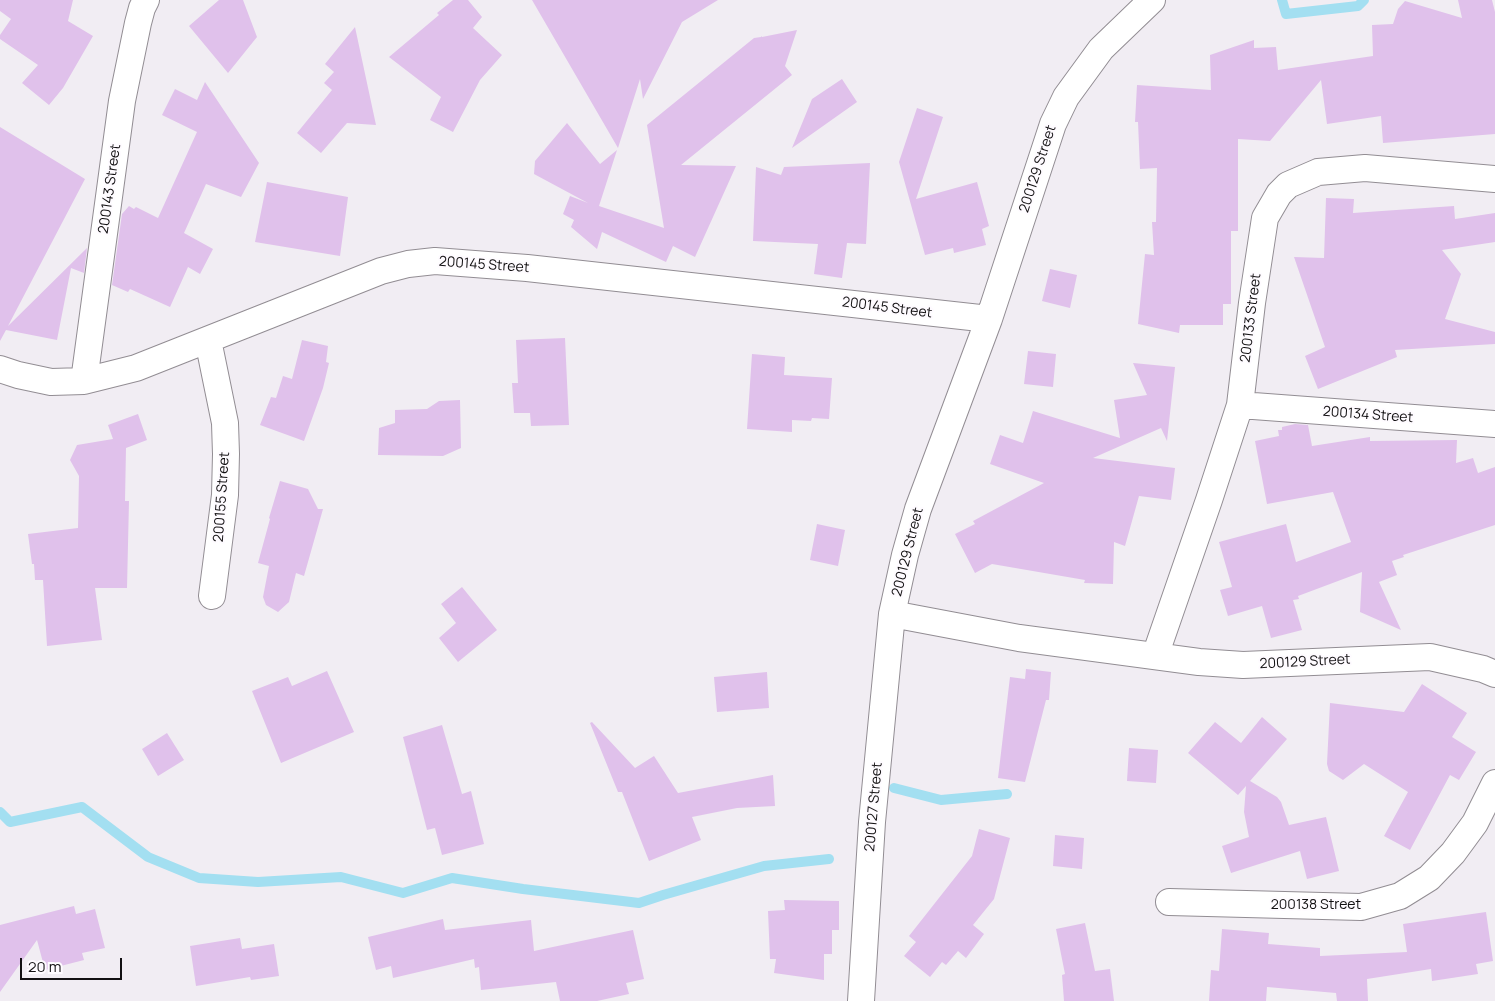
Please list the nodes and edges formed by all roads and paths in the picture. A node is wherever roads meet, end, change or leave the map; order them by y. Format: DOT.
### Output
graph roads {
  1 [pos="146,0"];
  2 [pos="1152,0"];
  3 [pos="1495,179"];
  4 [pos="989,319"];
  5 [pos="208,340"];
  6 [pos="0,369"];
  7 [pos="84,381"];
  8 [pos="1240,405"];
  9 [pos="1495,424"];
  10 [pos="212,596"];
  11 [pos="892,614"];
  12 [pos="1155,656"];
  13 [pos="1495,674"];
  14 [pos="1495,783"];
  15 [pos="1169,902"];
  16 [pos="861,1001"];
  1 -- 7 [label="street, 200143 Street"];
  2 -- 4 [label="street, 200129 Street"];
  3 -- 8 [label="street, 200133 Street"];
  4 -- 5 [label="street, 200145 Street"];
  4 -- 11 [label="street, 200129 Street"];
  5 -- 7 [label="street, 200145 Street"];
  5 -- 10 [label="street, 200155 Street"];
  6 -- 7 [label="street, 200145 Street"];
  8 -- 9 [label="street, 200134 Street"];
  8 -- 12 [label="street, 200133 Street"];
  11 -- 12 [label="street, 200129 Street"];
  11 -- 16 [label="street, 200127 Street"];
  12 -- 13 [label="street, 200129 Street"];
  14 -- 15 [label="street, 200138 Street"];
}
